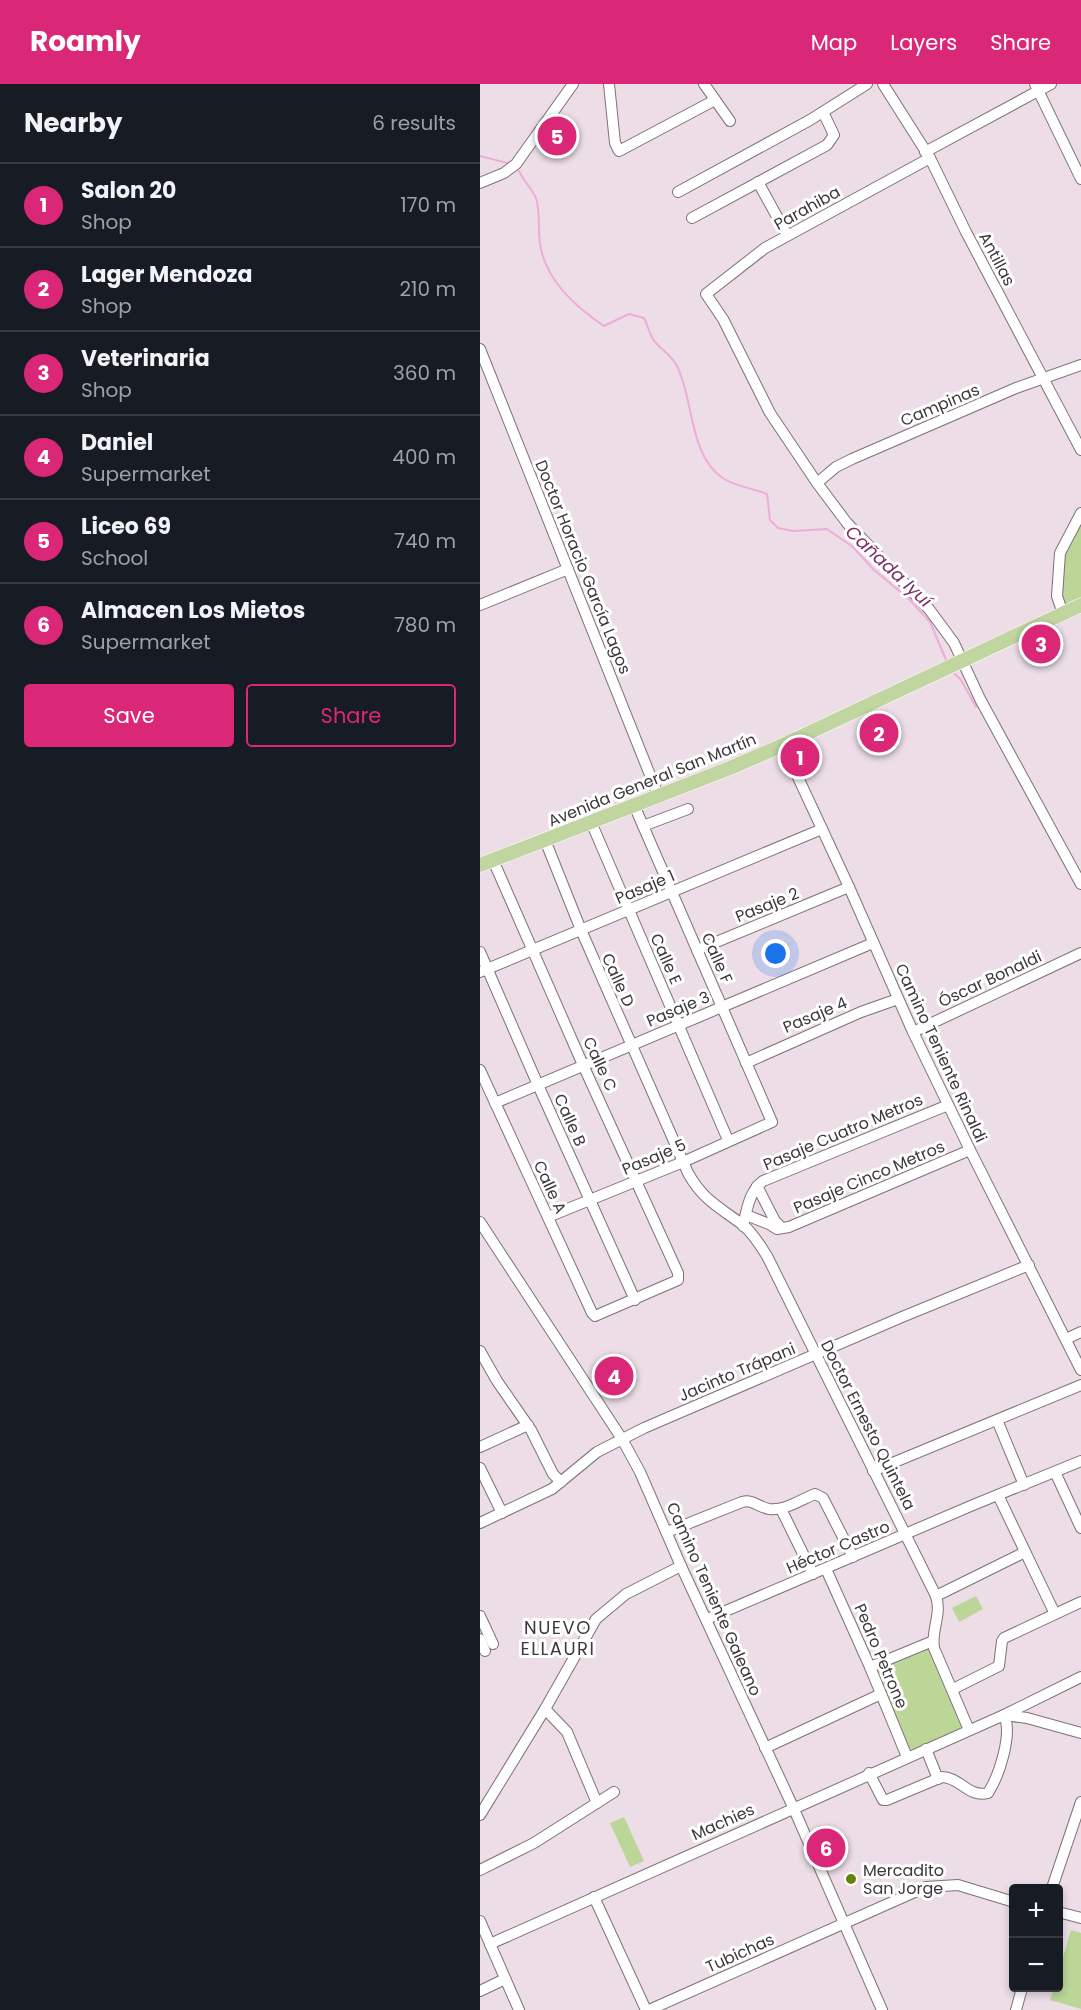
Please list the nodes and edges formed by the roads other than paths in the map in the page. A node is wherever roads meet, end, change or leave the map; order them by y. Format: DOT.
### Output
graph roads {
  1 [pos="573,84"];
  2 [pos="609,84"];
  3 [pos="704,84"];
  4 [pos="867,84"];
  5 [pos="883,84"];
  6 [pos="1051,84"];
  7 [pos="1037,87"];
  8 [pos="715,100"];
  9 [pos="823,112"];
  10 [pos="730,121"];
  11 [pos="928,155"];
  12 [pos="1081,179"];
  13 [pos="758,182"];
  14 [pos="480,183"];
  15 [pos="678,192"];
  16 [pos="693,218"];
  17 [pos="787,235"];
  18 [pos="480,350"];
  19 [pos="1081,365"];
  20 [pos="1043,378"];
  21 [pos="1081,450"];
  22 [pos="817,483"];
  23 [pos="1081,513"];
  24 [pos="568,569"];
  25 [pos="480,605"];
  26 [pos="1081,605"];
  27 [pos="1062,614"];
  28 [pos="964,661"];
  29 [pos="783,745"];
  30 [pos="658,795"];
  31 [pos="634,805"];
  32 [pos="688,809"];
  33 [pos="591,822"];
  34 [pos="643,826"];
  35 [pos="822,829"];
  36 [pos="545,840"];
  37 [pos="487,863"];
  38 [pos="1081,884"];
  39 [pos="849,887"];
  40 [pos="672,892"];
  41 [pos="628,911"];
  42 [pos="581,930"];
  43 [pos="873,943"];
  44 [pos="532,950"];
  45 [pos="697,950"];
  46 [pos="480,952"];
  47 [pos="1081,953"];
  48 [pos="484,970"];
  49 [pos="898,999"];
  50 [pos="722,1007"];
  51 [pos="679,1025"];
  52 [pos="913,1032"];
  53 [pos="631,1045"];
  54 [pos="746,1063"];
  55 [pos="583,1065"];
  56 [pos="480,1070"];
  57 [pos="537,1085"];
  58 [pos="495,1103"];
  59 [pos="948,1105"];
  60 [pos="772,1122"];
  61 [pos="728,1140"];
  62 [pos="970,1150"];
  63 [pos="682,1162"];
  64 [pos="637,1180"];
  65 [pos="757,1186"];
  66 [pos="590,1200"];
  67 [pos="548,1217"];
  68 [pos="745,1220"];
  69 [pos="480,1222"];
  70 [pos="782,1228"];
  71 [pos="1029,1265"];
  72 [pos="635,1300"];
  73 [pos="1081,1332"];
  74 [pos="1066,1339"];
  75 [pos="480,1351"];
  76 [pos="815,1354"];
  77 [pos="1081,1370"];
  78 [pos="1081,1385"];
  79 [pos="996,1420"];
  80 [pos="528,1425"];
  81 [pos="622,1439"];
  82 [pos="480,1447"];
  83 [pos="1081,1461"];
  84 [pos="480,1468"];
  85 [pos="873,1471"];
  86 [pos="1055,1472"];
  87 [pos="561,1482"];
  88 [pos="1024,1485"];
  89 [pos="998,1495"];
  90 [pos="781,1509"];
  91 [pos="502,1513"];
  92 [pos="480,1523"];
  93 [pos="1081,1528"];
  94 [pos="668,1532"];
  95 [pos="906,1535"];
  96 [pos="1026,1552"];
  97 [pos="853,1557"];
  98 [pos="681,1566"];
  99 [pos="826,1569"];
  100 [pos="813,1574"];
  101 [pos="936,1596"];
  102 [pos="1081,1602"];
  103 [pos="1055,1614"];
  104 [pos="707,1619"];
  105 [pos="481,1621"];
  106 [pos="480,1639"];
  107 [pos="933,1641"];
  108 [pos="870,1667"];
  109 [pos="1081,1677"];
  110 [pos="953,1689"];
  111 [pos="881,1694"];
  112 [pos="545,1709"];
  113 [pos="1004,1715"];
  114 [pos="969,1730"];
  115 [pos="1081,1734"];
  116 [pos="765,1748"];
  117 [pos="926,1749"];
  118 [pos="907,1757"];
  119 [pos="870,1773"];
  120 [pos="938,1779"];
  121 [pos="614,1792"];
  122 [pos="1081,1802"];
  123 [pos="597,1803"];
  124 [pos="793,1807"];
  125 [pos="480,1815"];
  126 [pos="480,1870"];
  127 [pos="1053,1884"];
  128 [pos="594,1897"];
  129 [pos="1009,1900"];
  130 [pos="1063,1913"];
  131 [pos="1081,1918"];
  132 [pos="480,1921"];
  133 [pos="844,1923"];
  134 [pos="490,1944"];
  135 [pos="506,1979"];
  136 [pos="480,1991"];
  137 [pos="1021,1992"];
  138 [pos="519,2010"];
  139 [pos="647,2010"];
  140 [pos="882,2010"];
  141 [pos="1016,2010"];
  1 -- 14 [label="street"];
  2 -- 8 [label="street"];
  3 -- 8 [label="street"];
  4 -- 9 [label="street"];
  5 -- 11 [label="street, Antillas"];
  6 -- 7 [label="street, Parahiba"];
  7 -- 11 [label="street, Parahiba"];
  7 -- 12 [label="street"];
  8 -- 10 [label="street"];
  9 -- 13 [label="street"];
  9 -- 15 [label="street"];
  11 -- 17 [label="street, Parahiba"];
  11 -- 20 [label="street, Antillas"];
  13 -- 16 [label="street"];
  13 -- 17 [label="street"];
  17 -- 22 [label="street, Parahiba"];
  18 -- 24 [label="street, Doctor Horacio García Lagos"];
  19 -- 20 [label="street, Campinas"];
  20 -- 21 [label="street, Antillas"];
  20 -- 22 [label="street, Campinas"];
  22 -- 28 [label="street"];
  23 -- 27 [label="street"];
  24 -- 25 [label="street"];
  24 -- 30 [label="street, Doctor Horacio García Lagos"];
  26 -- 27 [label="main road, Avenida General San Martín"];
  27 -- 28 [label="main road, Avenida General San Martín"];
  28 -- 29 [label="main road, Avenida General San Martín"];
  28 -- 38 [label="street"];
  29 -- 30 [label="main road, Avenida General San Martín"];
  29 -- 35 [label="street, Camino Teniente Rinaldi"];
  30 -- 31 [label="main road, Avenida General San Martín"];
  31 -- 33 [label="main road, Avenida General San Martín"];
  31 -- 34 [label="street, Calle F"];
  32 -- 34 [label="street"];
  33 -- 36 [label="main road, Avenida General San Martín"];
  33 -- 41 [label="street, Calle E"];
  34 -- 40 [label="street, Calle F"];
  35 -- 39 [label="street, Camino Teniente Rinaldi"];
  35 -- 40 [label="street, Pasaje 1"];
  36 -- 37 [label="main road, Avenida General San Martín"];
  36 -- 42 [label="street, Calle D"];
  37 -- 44 [label="street, Calle C"];
  39 -- 43 [label="street, Camino Teniente Rinaldi"];
  39 -- 45 [label="street, Pasaje 2"];
  40 -- 41 [label="street, Pasaje 1"];
  40 -- 45 [label="street, Calle F"];
  41 -- 42 [label="street, Pasaje 1"];
  41 -- 51 [label="street, Calle E"];
  42 -- 44 [label="street, Pasaje 1"];
  42 -- 53 [label="street, Calle D"];
  43 -- 49 [label="street, Camino Teniente Rinaldi"];
  43 -- 50 [label="street, Pasaje 3"];
  44 -- 48 [label="street, Pasaje 1"];
  44 -- 55 [label="street, Calle C"];
  45 -- 50 [label="street, Calle F"];
  46 -- 48 [label="street, Calle B"];
  47 -- 52 [label="street, Óscar Bonaldi"];
  48 -- 57 [label="street, Calle B"];
  49 -- 52 [label="street, Camino Teniente Rinaldi"];
  49 -- 54 [label="street, Pasaje 4"];
  50 -- 51 [label="street, Pasaje 3"];
  50 -- 54 [label="street, Calle F"];
  51 -- 53 [label="street, Pasaje 3"];
  51 -- 61 [label="street, Calle E"];
  52 -- 59 [label="street, Camino Teniente Rinaldi"];
  53 -- 55 [label="street, Pasaje 3"];
  53 -- 63 [label="street, Calle D"];
  54 -- 60 [label="street, Calle F"];
  55 -- 57 [label="street, Pasaje 3"];
  55 -- 64 [label="street, Calle C"];
  56 -- 58 [label="street, Calle A"];
  57 -- 58 [label="street, Pasaje 3"];
  57 -- 66 [label="street, Calle B"];
  58 -- 67 [label="street, Calle A"];
  59 -- 62 [label="street, Camino Teniente Rinaldi"];
  59 -- 65 [label="street, Pasaje Cuatro Metros"];
  60 -- 61 [label="street, Pasaje 5"];
  61 -- 63 [label="street, Pasaje 5"];
  62 -- 70 [label="street, Pasaje Cinco Metros"];
  62 -- 71 [label="street, Camino Teniente Rinaldi"];
  63 -- 64 [label="street, Pasaje 5"];
  63 -- 68 [label="street, Doctor Ernesto Quintela"];
  64 -- 66 [label="street, Pasaje 5"];
  64 -- 72 [label="street, Calle C"];
  65 -- 68 [label="street, Pasaje Cuatro Metros"];
  65 -- 70 [label="street"];
  66 -- 67 [label="street, Pasaje 5"];
  66 -- 72 [label="street, Calle B"];
  67 -- 72 [label="street, Calle A"];
  68 -- 70 [label="street, Pasaje Cinco Metros"];
  68 -- 76 [label="street, Doctor Ernesto Quintela"];
  69 -- 81 [label="street, Camino Teniente Galeano"];
  71 -- 74 [label="street, Camino Teniente Rinaldi"];
  71 -- 76 [label="street, Jacinto Trápani"];
  73 -- 74 [label="street"];
  74 -- 77 [label="street, Camino Teniente Rinaldi"];
  75 -- 80 [label="street"];
  76 -- 81 [label="street, Jacinto Trápani"];
  76 -- 85 [label="street, Doctor Ernesto Quintela"];
  78 -- 79 [label="street"];
  79 -- 85 [label="street"];
  79 -- 88 [label="street"];
  80 -- 82 [label="street"];
  80 -- 87 [label="street"];
  81 -- 87 [label="street, Jacinto Trápani"];
  81 -- 94 [label="street, Camino Teniente Galeano"];
  83 -- 86 [label="street, Héctor Castro"];
  84 -- 91 [label="street"];
  85 -- 95 [label="street, Doctor Ernesto Quintela"];
  86 -- 88 [label="street, Héctor Castro"];
  86 -- 93 [label="street"];
  87 -- 91 [label="street, Jacinto Trápani"];
  88 -- 89 [label="street, Héctor Castro"];
  89 -- 95 [label="street, Héctor Castro"];
  89 -- 96 [label="street"];
  90 -- 94 [label="street"];
  90 -- 97 [label="street"];
  90 -- 100 [label="street"];
  91 -- 92 [label="street, Jacinto Trápani"];
  94 -- 98 [label="street, Camino Teniente Galeano"];
  95 -- 97 [label="street, Héctor Castro"];
  95 -- 101 [label="street, Doctor Ernesto Quintela"];
  96 -- 101 [label="street"];
  96 -- 103 [label="street"];
  97 -- 99 [label="street, Héctor Castro"];
  98 -- 104 [label="street, Camino Teniente Galeano"];
  98 -- 112 [label="street"];
  99 -- 100 [label="street, Héctor Castro"];
  99 -- 108 [label="street, Pedro Petrone"];
  100 -- 104 [label="street, Héctor Castro"];
  101 -- 107 [label="street, Doctor Ernesto Quintela"];
  102 -- 103 [label="street"];
  103 -- 110 [label="street"];
  104 -- 116 [label="street, Camino Teniente Galeano"];
  105 -- 106 [label="street"];
  107 -- 108 [label="street"];
  107 -- 110 [label="street"];
  108 -- 111 [label="street, Pedro Petrone"];
  109 -- 113 [label="street, Machies"];
  110 -- 114 [label="street"];
  111 -- 116 [label="street"];
  111 -- 118 [label="street, Pedro Petrone"];
  112 -- 123 [label="street"];
  112 -- 125 [label="street"];
  113 -- 114 [label="street, Machies"];
  113 -- 115 [label="street"];
  113 -- 120 [label="street"];
  114 -- 117 [label="street, Machies"];
  116 -- 124 [label="street, Camino Teniente Galeano"];
  117 -- 118 [label="street, Machies"];
  117 -- 120 [label="street"];
  118 -- 119 [label="street, Machies"];
  119 -- 120 [label="street"];
  119 -- 124 [label="street, Machies"];
  121 -- 123 [label="street"];
  122 -- 127 [label="street"];
  123 -- 126 [label="street"];
  124 -- 128 [label="street, Machies"];
  124 -- 133 [label="street, Camino Teniente Galeano"];
  128 -- 134 [label="street, Machies"];
  128 -- 139 [label="street"];
  129 -- 133 [label="street, Tubichas"];
  130 -- 131 [label="street"];
  132 -- 134 [label="street"];
  133 -- 139 [label="street, Tubichas"];
  133 -- 140 [label="street, Camino Teniente Galeano"];
  134 -- 135 [label="street"];
  135 -- 136 [label="street"];
  135 -- 138 [label="street"];
  137 -- 141 [label="street"];
}
